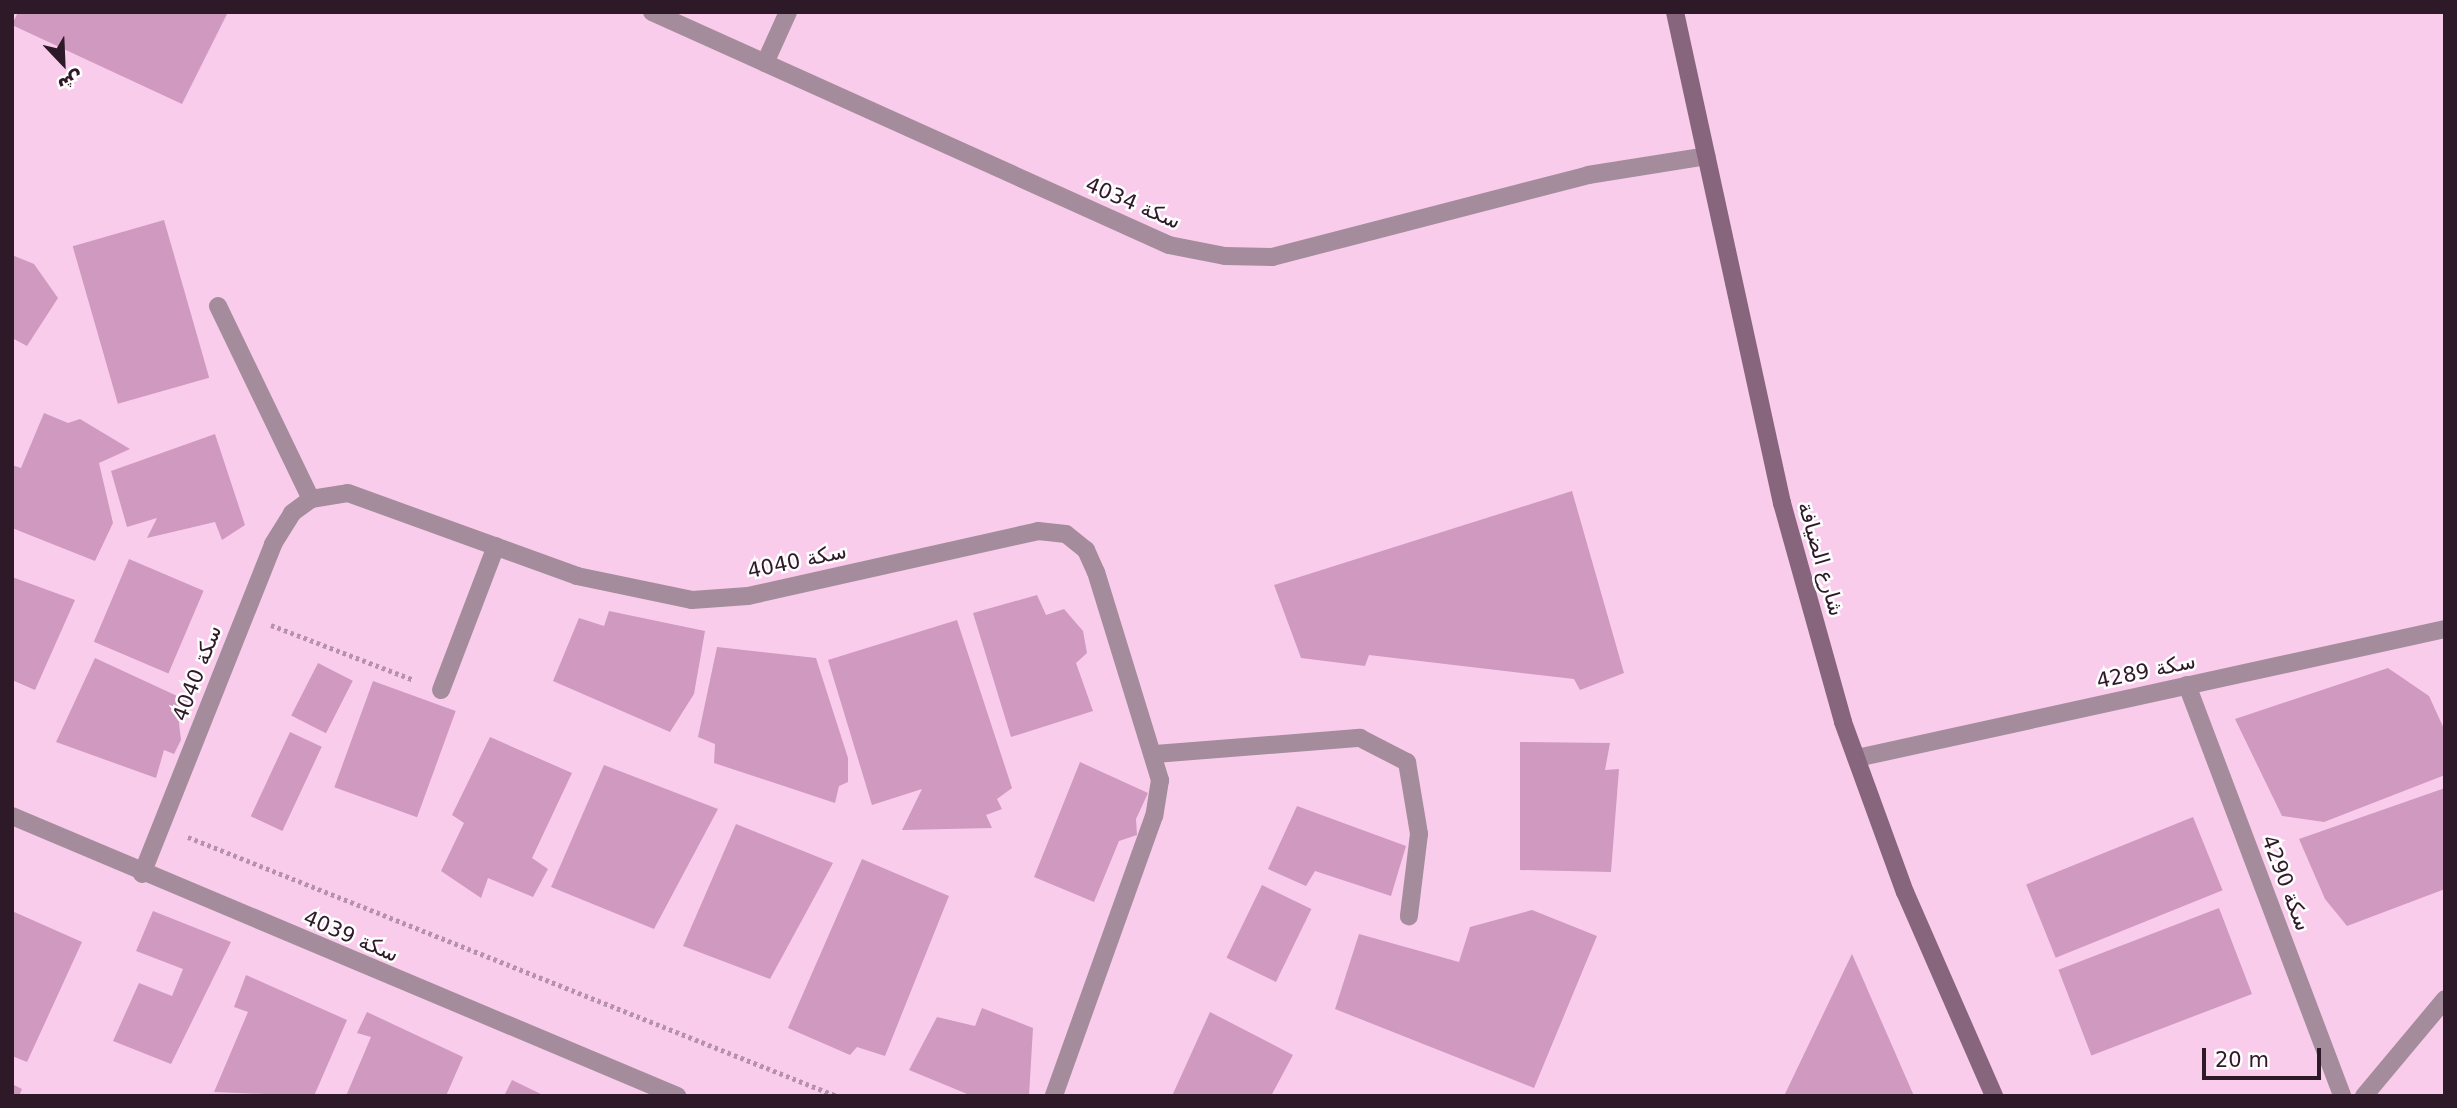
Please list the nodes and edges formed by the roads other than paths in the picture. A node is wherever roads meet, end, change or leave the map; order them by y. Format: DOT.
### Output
graph roads {
  1 [pos="652,12"];
  2 [pos="788,12"];
  3 [pos="1675,12"];
  4 [pos="765,62"];
  5 [pos="1706,156"];
  6 [pos="218,306"];
  7 [pos="311,499"];
  8 [pos="496,545"];
  9 [pos="2445,629"];
  10 [pos="2187,685"];
  11 [pos="441,690"];
  12 [pos="1155,754"];
  13 [pos="1857,758"];
  14 [pos="12,816"];
  15 [pos="142,874"];
  16 [pos="1409,916"];
  17 [pos="2445,999"];
  18 [pos="674,1095"];
  19 [pos="1054,1096"];
  20 [pos="1994,1096"];
  21 [pos="2342,1096"];
  22 [pos="2364,1096"];
  1 -- 4 [label="street, سكة 4034"];
  2 -- 4 [label="street"];
  3 -- 5 [label="street, شارع الضيافة"];
  4 -- 5 [label="street, سكة 4034"];
  5 -- 13 [label="street, شارع الضيافة"];
  6 -- 7 [label="street"];
  7 -- 8 [label="street, سكة 4040"];
  7 -- 15 [label="street, سكة 4040"];
  8 -- 11 [label="street"];
  8 -- 12 [label="street, سكة 4040"];
  9 -- 10 [label="street, سكة 4289"];
  10 -- 13 [label="street, سكة 4289"];
  10 -- 21 [label="street, سكة 4290"];
  12 -- 16 [label="street"];
  12 -- 19 [label="street, سكة 4040"];
  13 -- 20 [label="street, شارع الضيافة"];
  14 -- 15 [label="street, سكة 4039"];
  15 -- 18 [label="street, سكة 4039"];
  17 -- 22 [label="street"];
}
